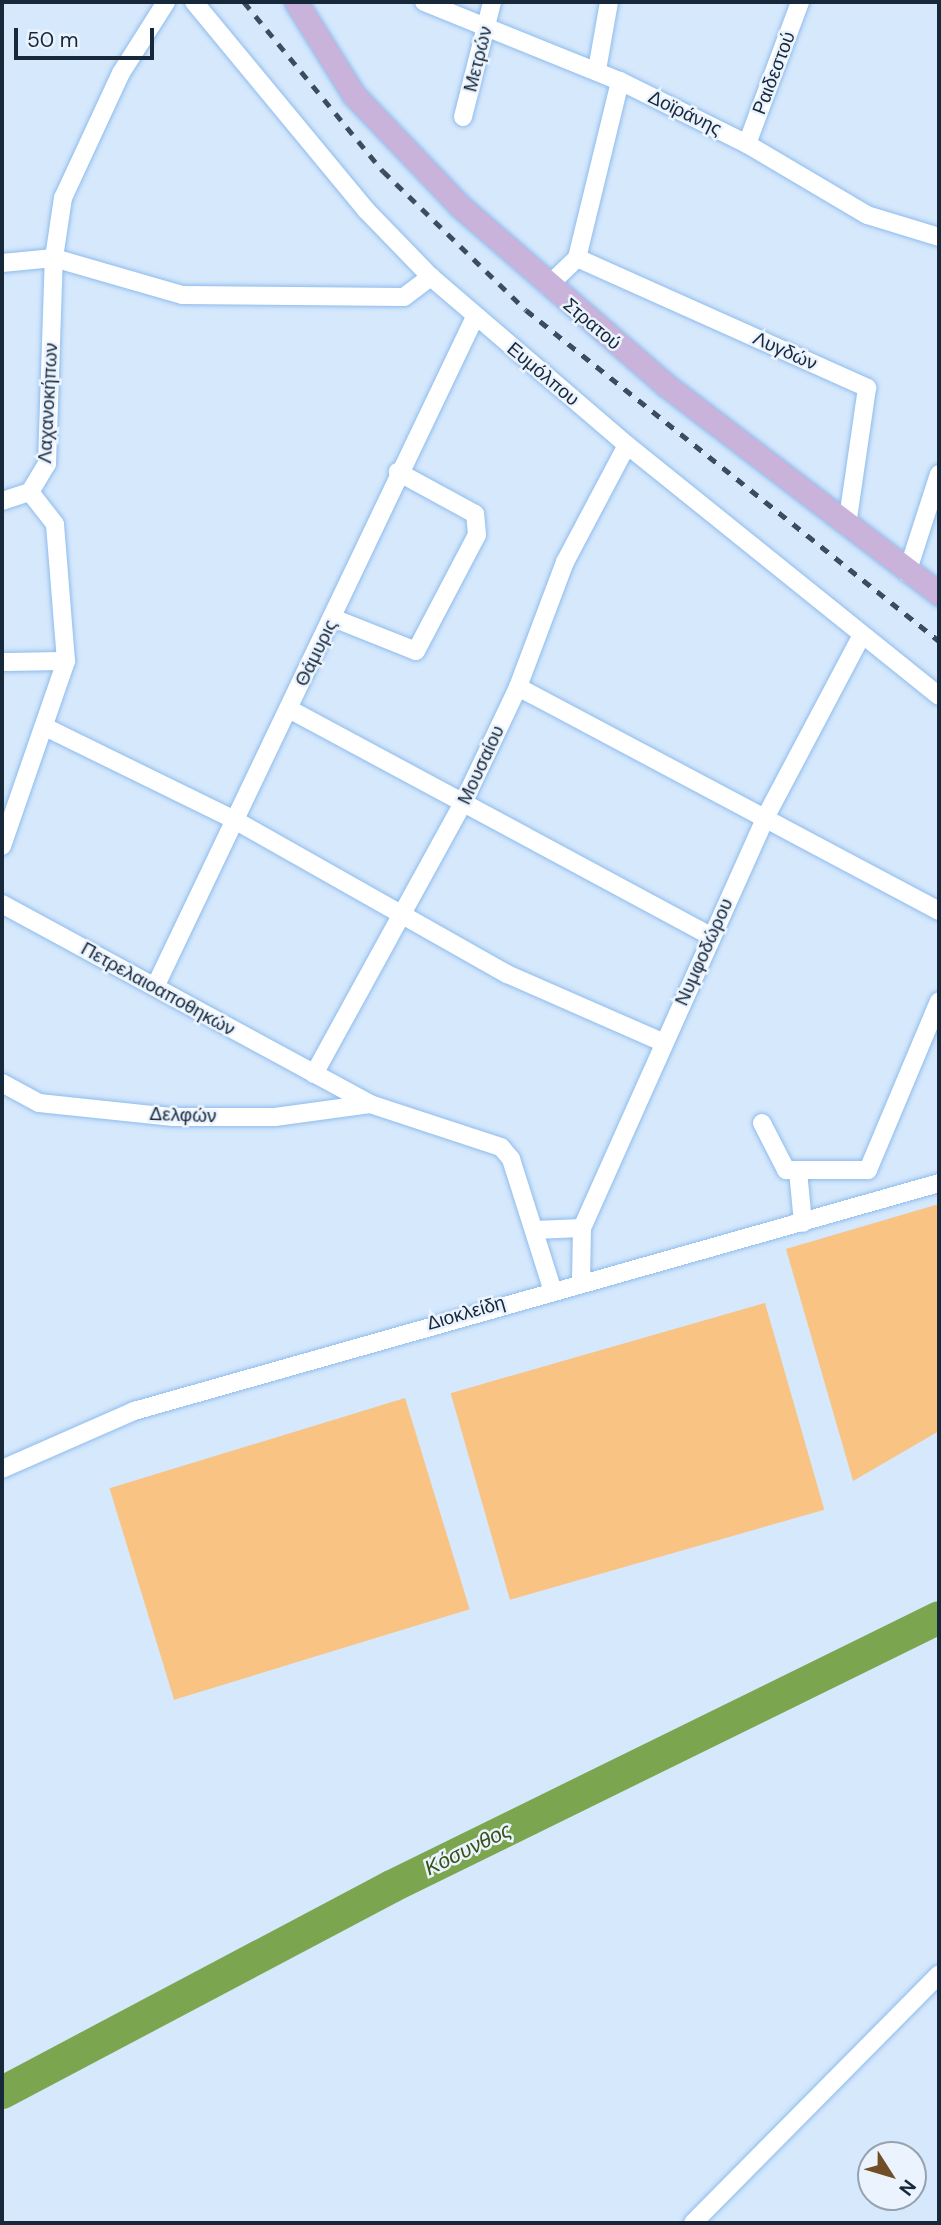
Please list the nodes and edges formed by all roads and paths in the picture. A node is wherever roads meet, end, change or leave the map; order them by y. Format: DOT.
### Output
graph roads {
  1 [pos="166,2"];
  2 [pos="194,2"];
  3 [pos="296,2"];
  4 [pos="424,2"];
  5 [pos="492,2"];
  6 [pos="609,2"];
  7 [pos="800,2"];
  8 [pos="487,23"];
  9 [pos="597,70"];
  10 [pos="620,81"];
  11 [pos="463,117"];
  12 [pos="747,144"];
  13 [pos="939,237"];
  14 [pos="54,258"];
  15 [pos="577,258"];
  16 [pos="2,263"];
  17 [pos="431,276"];
  18 [pos="548,286"];
  19 [pos="475,317"];
  20 [pos="627,445"];
  21 [pos="398,472"];
  22 [pos="939,474"];
  23 [pos="30,492"];
  24 [pos="2,501"];
  25 [pos="847,525"];
  26 [pos="906,573"];
  27 [pos="939,594"];
  28 [pos="333,618"];
  29 [pos="862,635"];
  30 [pos="2,662"];
  31 [pos="66,662"];
  32 [pos="518,687"];
  33 [pos="939,696"];
  34 [pos="289,709"];
  35 [pos="47,728"];
  36 [pos="463,803"];
  37 [pos="765,818"];
  38 [pos="233,819"];
  39 [pos="2,846"];
  40 [pos="2,904"];
  41 [pos="939,911"];
  42 [pos="404,916"];
  43 [pos="711,936"];
  44 [pos="155,987"];
  45 [pos="939,1001"];
  46 [pos="664,1043"];
  47 [pos="314,1074"];
  48 [pos="2,1083"];
  49 [pos="370,1104"];
  50 [pos="762,1123"];
  51 [pos="799,1171"];
  52 [pos="939,1183"];
  53 [pos="803,1223"];
  54 [pos="582,1228"];
  55 [pos="534,1230"];
  56 [pos="581,1280"];
  57 [pos="552,1288"];
  58 [pos="2,1469"];
  59 [pos="939,1974"];
  60 [pos="693,2223"];
  1 -- 14 [label="street, Λαχανοκήπων"];
  2 -- 17 [label="street, Ευμόλπου"];
  3 -- 18 [label="main road, Στρατού"];
  4 -- 8 [label="street, Δοϊράνης"];
  5 -- 8 [label="street, Μετρών"];
  6 -- 9 [label="street"];
  7 -- 12 [label="street, Ραιδεστού"];
  8 -- 9 [label="street, Δοϊράνης"];
  8 -- 11 [label="street, Μετρών"];
  9 -- 10 [label="street, Δοϊράνης"];
  10 -- 12 [label="street, Δοϊράνης"];
  10 -- 15 [label="street"];
  12 -- 13 [label="street, Δοϊράνης"];
  14 -- 16 [label="street"];
  14 -- 17 [label="street"];
  14 -- 23 [label="street, Λαχανοκήπων"];
  15 -- 18 [label="street"];
  15 -- 25 [label="street, Λυγδών"];
  17 -- 19 [label="street, Ευμόλπου"];
  18 -- 25 [label="main road, Στρατού"];
  19 -- 20 [label="street, Ευμόλπου"];
  19 -- 21 [label="street, Θάμυρις"];
  20 -- 29 [label="street, Ευμόλπου"];
  20 -- 32 [label="street, Μουσαίου"];
  21 -- 28 [label="street, Θάμυρις"];
  21 -- 28 [label="street"];
  22 -- 26 [label="street"];
  23 -- 24 [label="street"];
  23 -- 31 [label="street"];
  25 -- 26 [label="main road, Στρατού"];
  26 -- 27 [label="main road, Στρατού"];
  28 -- 34 [label="street, Θάμυρις"];
  29 -- 33 [label="street, Ευμόλπου"];
  29 -- 37 [label="street, Νυμφοδώρου"];
  30 -- 31 [label="street"];
  31 -- 35 [label="street"];
  32 -- 36 [label="street, Μουσαίου"];
  32 -- 37 [label="street"];
  34 -- 36 [label="street"];
  34 -- 38 [label="street, Θάμυρις"];
  35 -- 38 [label="street"];
  35 -- 39 [label="street"];
  36 -- 42 [label="street, Μουσαίου"];
  36 -- 43 [label="street"];
  37 -- 41 [label="street"];
  37 -- 43 [label="street, Νυμφοδώρου"];
  38 -- 42 [label="street"];
  38 -- 44 [label="street, Θάμυρις"];
  40 -- 44 [label="street, Πετρελαιοαποθηκών"];
  42 -- 46 [label="street"];
  42 -- 47 [label="street, Μουσαίου"];
  43 -- 46 [label="street, Νυμφοδώρου"];
  44 -- 47 [label="street, Πετρελαιοαποθηκών"];
  45 -- 51 [label="street"];
  46 -- 54 [label="street, Νυμφοδώρου"];
  47 -- 49 [label="street, Πετρελαιοαποθηκών"];
  48 -- 49 [label="street, Δελφών"];
  49 -- 55 [label="street, Πετρελαιοαποθηκών"];
  50 -- 51 [label="street"];
  51 -- 53 [label="street"];
  52 -- 53 [label="street, Διοκλείδη"];
  53 -- 56 [label="street, Διοκλείδη"];
  54 -- 55 [label="street"];
  54 -- 56 [label="street, Νυμφοδώρου"];
  55 -- 57 [label="street"];
  56 -- 57 [label="street, Διοκλείδη"];
  57 -- 58 [label="street, Διοκλείδη"];
  59 -- 60 [label="street"];
}
